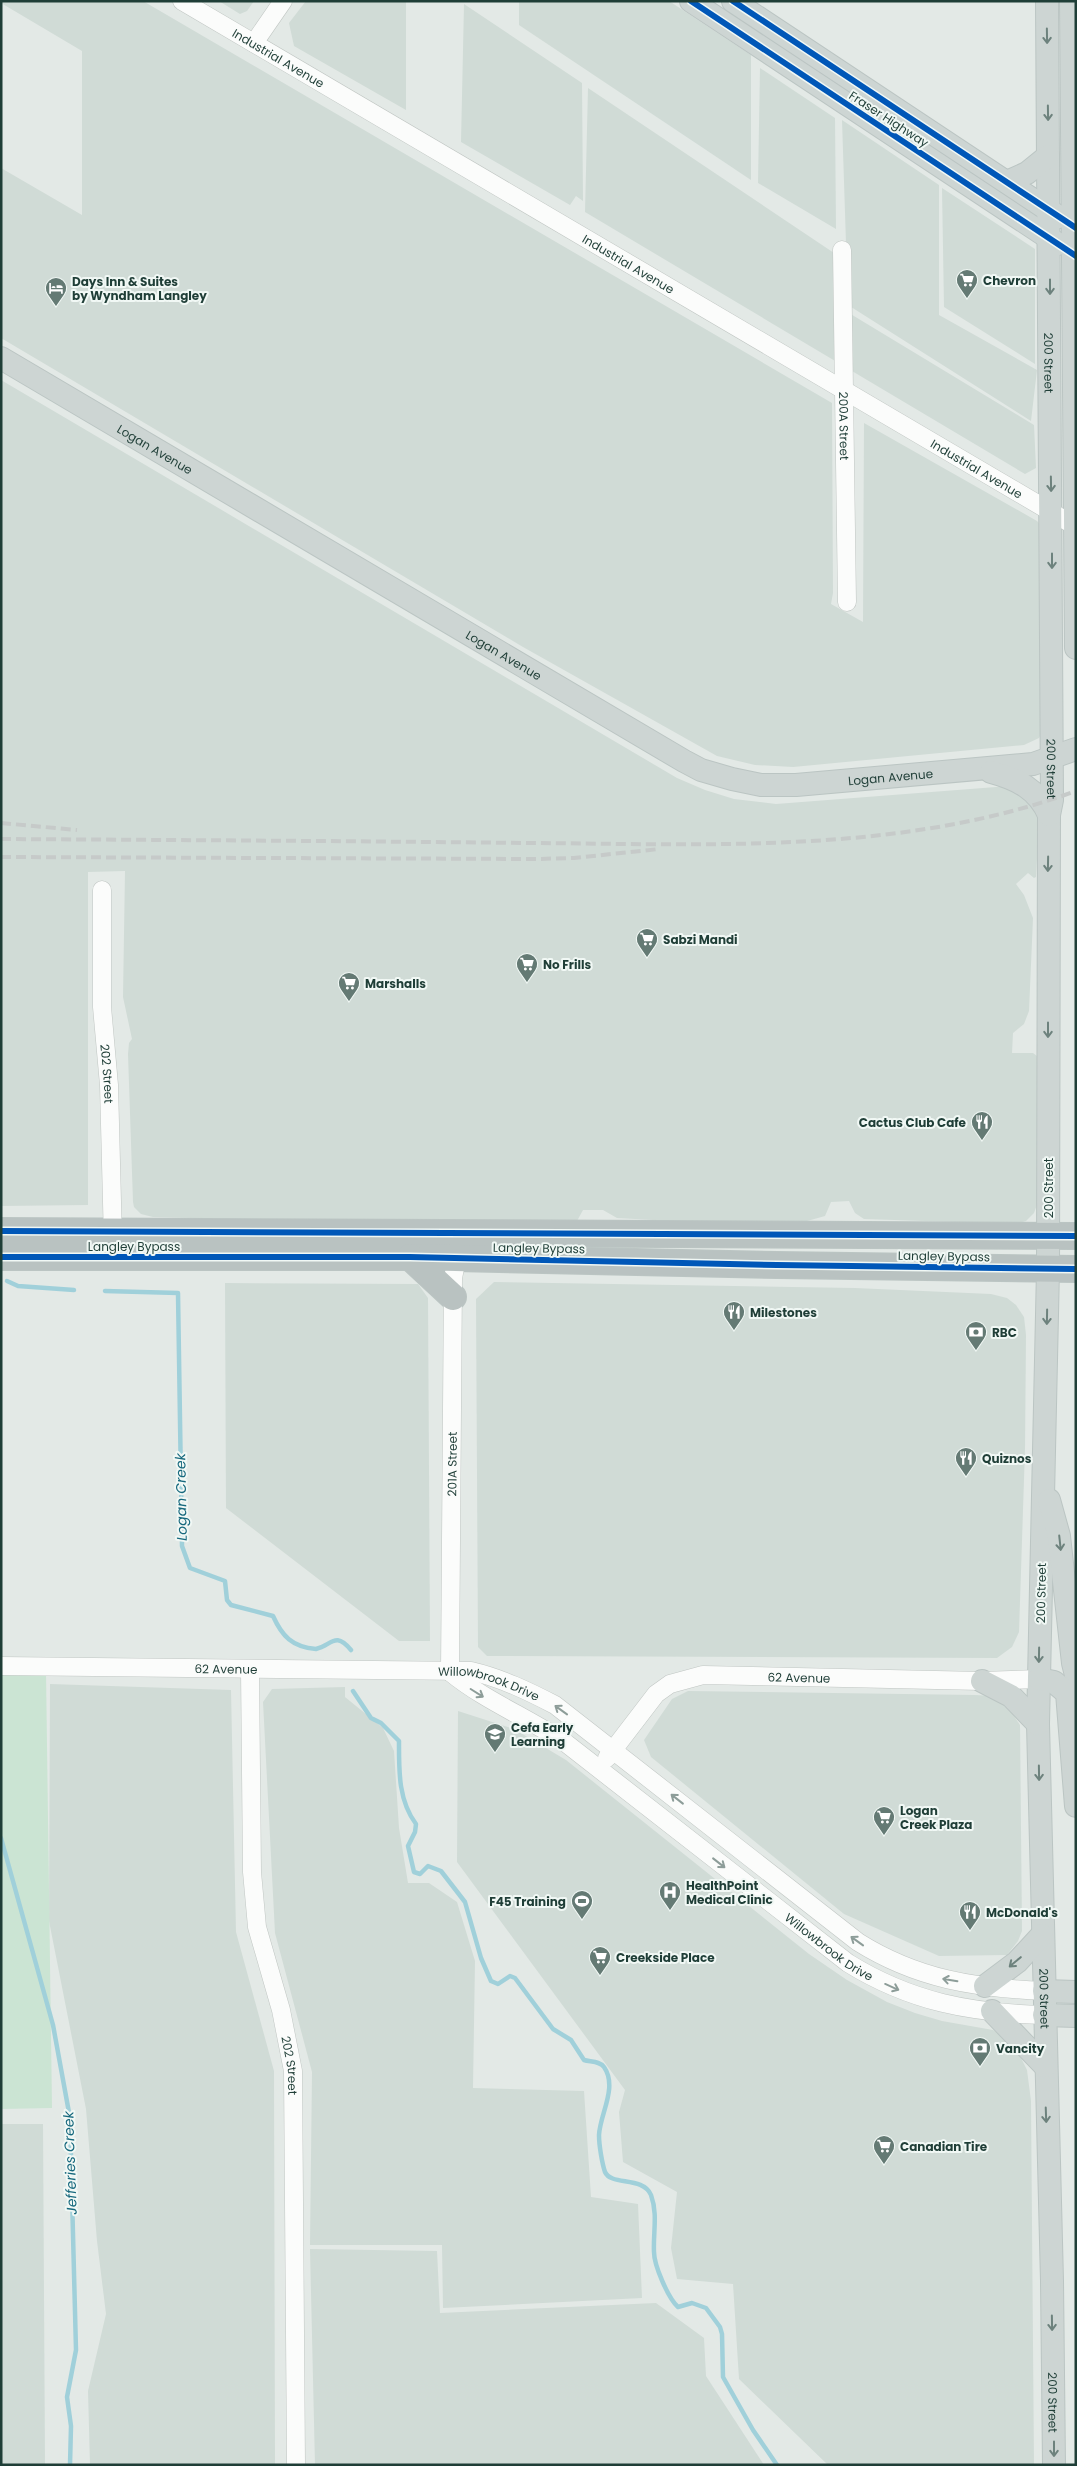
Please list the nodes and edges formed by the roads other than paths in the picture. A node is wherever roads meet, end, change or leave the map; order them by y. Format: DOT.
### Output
graph roads {
  1 [pos="182,1"];
  2 [pos="283,1"];
  3 [pos="691,1"];
  4 [pos="733,1"];
  5 [pos="1047,1"];
  6 [pos="1071,1"];
  7 [pos="254,43"];
  8 [pos="1048,156"];
  9 [pos="1007,182"];
  10 [pos="1049,211"];
  11 [pos="1074,227"];
  12 [pos="1050,238"];
  13 [pos="842,250"];
  14 [pos="1074,255"];
  15 [pos="1,358"];
  16 [pos="844,390"];
  17 [pos="1052,513"];
  18 [pos="1075,526"];
  19 [pos="847,602"];
  20 [pos="1076,648"];
  21 [pos="1076,749"];
  22 [pos="1052,758"];
  23 [pos="980,769"];
  24 [pos="1048,815"];
  25 [pos="102,890"];
  26 [pos="1,1231"];
  27 [pos="113,1232"];
  28 [pos="477,1233"];
  29 [pos="1048,1236"];
  30 [pos="1076,1236"];
  31 [pos="1,1257"];
  32 [pos="410,1257"];
  33 [pos="113,1258"];
  34 [pos="458,1258"];
  35 [pos="1048,1269"];
  36 [pos="1076,1269"];
  37 [pos="453,1297"];
  38 [pos="1043,1479"];
  39 [pos="1,1666"];
  40 [pos="250,1670"];
  41 [pos="450,1672"];
  42 [pos="1076,1674"];
  43 [pos="1039,1679"];
  44 [pos="982,1681"];
  45 [pos="1038,1724"];
  46 [pos="613,1750"];
  47 [pos="599,1768"];
  48 [pos="1076,1806"];
  49 [pos="1042,1936"];
  50 [pos="985,1986"];
  51 [pos="1044,1992"];
  52 [pos="1076,1992"];
  53 [pos="992,2011"];
  54 [pos="1044,2015"];
  55 [pos="1076,2016"];
  56 [pos="1045,2066"];
  57 [pos="296,2465"];
  58 [pos="1054,2465"];
  1 -- 7 [label="street, Industrial Avenue"];
  2 -- 7 [label="street"];
  3 -- 12 [label="main road, Fraser Highway"];
  4 -- 9 [label="main road, Fraser Highway"];
  5 -- 8 [label="main road, 200 Street, one-way"];
  6 -- 11 [label="main road, 200 Street"];
  7 -- 16 [label="street, Industrial Avenue"];
  8 -- 9 [label="main road"];
  8 -- 10 [label="main road, 200 Street"];
  9 -- 10 [label="main road, Fraser Highway"];
  10 -- 11 [label="main road, Fraser Highway"];
  10 -- 12 [label="main road, 200 Street"];
  11 -- 14 [label="main road, 200 Street"];
  12 -- 14 [label="main road, Fraser Highway"];
  12 -- 17 [label="main road, 200 Street, one-way"];
  13 -- 16 [label="street, 200A Street"];
  14 -- 18 [label="main road, 200 Street"];
  15 -- 23 [label="main road, Logan Avenue"];
  16 -- 17 [label="street, Industrial Avenue"];
  16 -- 19 [label="street, 200A Street"];
  17 -- 18 [label="street, Industrial Avenue"];
  17 -- 22 [label="main road, 200 Street, one-way"];
  18 -- 20 [label="main road, 200 Street"];
  21 -- 22 [label="main road, Logan Avenue"];
  22 -- 23 [label="main road, Logan Avenue"];
  22 -- 24 [label="main road, 200 Street"];
  23 -- 24 [label="main road"];
  24 -- 29 [label="main road, 200 Street, one-way"];
  25 -- 27 [label="street, 202 Street"];
  26 -- 27 [label="highway, Langley Bypass"];
  27 -- 28 [label="highway, Langley Bypass"];
  27 -- 33 [label="street, 202 Street"];
  28 -- 29 [label="highway, Langley Bypass"];
  28 -- 34 [label="highway"];
  29 -- 30 [label="highway, Langley Bypass"];
  29 -- 35 [label="main road, 200 Street"];
  31 -- 33 [label="highway, Langley Bypass"];
  32 -- 33 [label="highway, Langley Bypass"];
  32 -- 34 [label="highway, Langley Bypass"];
  32 -- 37 [label="highway"];
  34 -- 35 [label="highway, Langley Bypass"];
  34 -- 37 [label="street, 201A Street"];
  35 -- 36 [label="highway, Langley Bypass"];
  35 -- 38 [label="main road, 200 Street, one-way"];
  37 -- 41 [label="street, 201A Street"];
  38 -- 42 [label="main road, one-way"];
  38 -- 43 [label="main road, 200 Street, one-way"];
  39 -- 40 [label="street, 62 Avenue"];
  40 -- 41 [label="street, 62 Avenue"];
  40 -- 57 [label="street, 202 Street"];
  46 -- 41 [label="street, Willowbrook Drive, one-way"];
  41 -- 47 [label="street, Willowbrook Drive, one-way"];
  43 -- 44 [label="street, 62 Avenue"];
  43 -- 45 [label="main road, 200 Street"];
  43 -- 48 [label="main road"];
  44 -- 45 [label="main road"];
  44 -- 46 [label="street, 62 Avenue"];
  45 -- 49 [label="main road, 200 Street, one-way"];
  46 -- 47 [label="street, 62 Avenue"];
  50 -- 46 [label="street, Willowbrook Drive, one-way"];
  47 -- 53 [label="street, Willowbrook Drive, one-way"];
  49 -- 50 [label="main road, one-way"];
  49 -- 51 [label="main road, 200 Street"];
  50 -- 51 [label="street, Willowbrook Drive"];
  51 -- 52 [label="main road, Willowbrook Drive"];
  51 -- 54 [label="main road, 200 Street"];
  53 -- 54 [label="street, Willowbrook Drive"];
  53 -- 56 [label="main road"];
  54 -- 55 [label="main road, Willowbrook Drive"];
  54 -- 56 [label="main road, 200 Street"];
  56 -- 58 [label="main road, 200 Street, one-way"];
}
